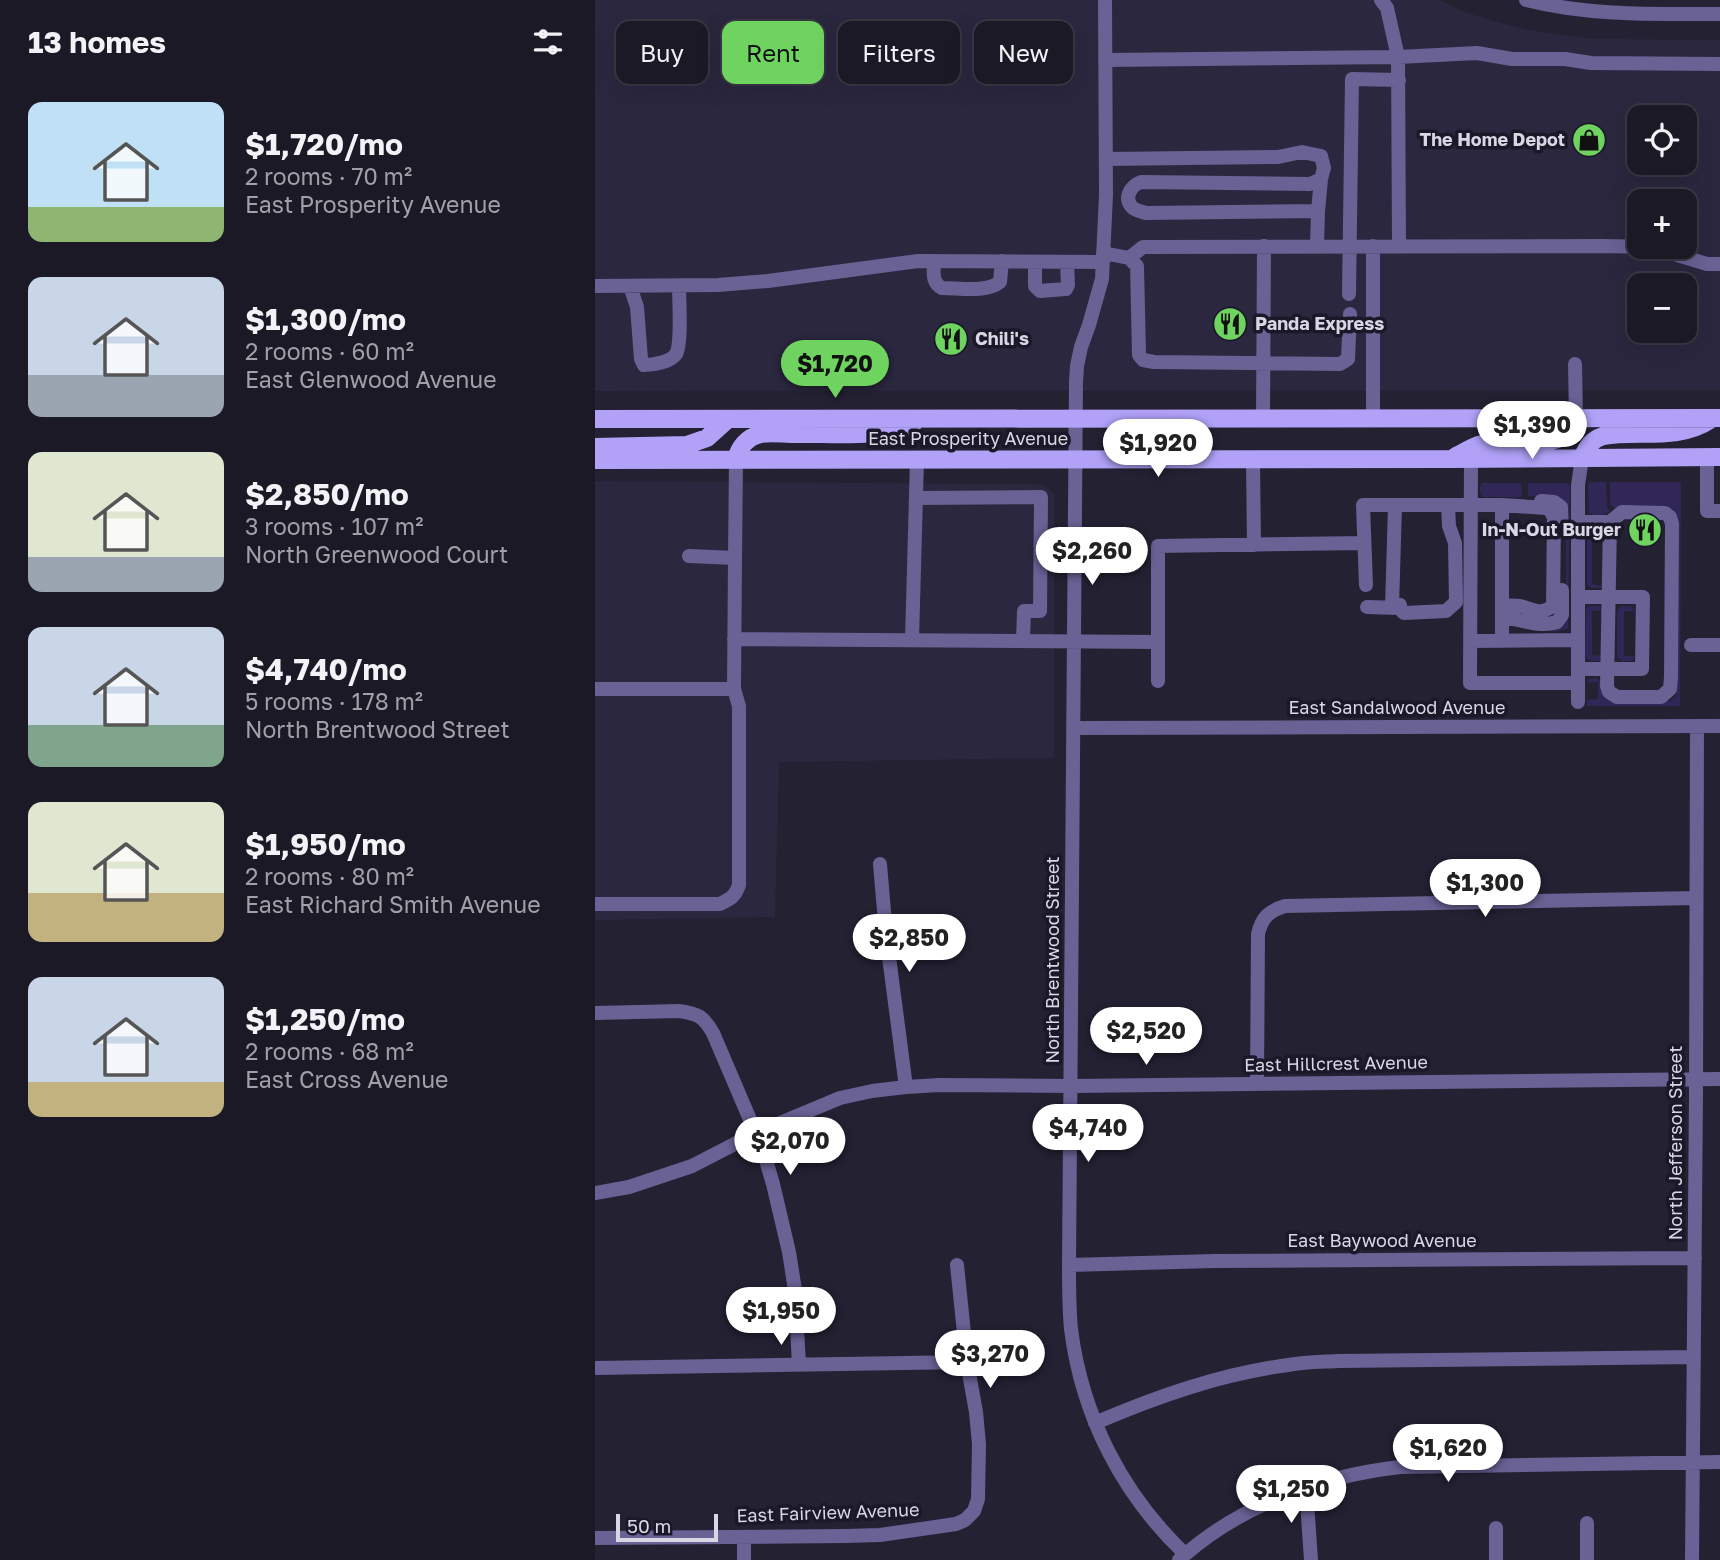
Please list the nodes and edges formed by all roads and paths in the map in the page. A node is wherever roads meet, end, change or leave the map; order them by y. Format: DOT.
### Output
graph roads {
  1 [pos="1105,0"];
  2 [pos="1381,0"];
  3 [pos="1526,0"];
  4 [pos="1720,14"];
  5 [pos="1398,57"];
  6 [pos="1105,60"];
  7 [pos="1720,64"];
  8 [pos="1399,80"];
  9 [pos="1106,159"];
  10 [pos="1321,179"];
  11 [pos="1318,211"];
  12 [pos="1264,246"];
  13 [pos="1317,246"];
  14 [pos="1350,246"];
  15 [pos="1373,246"];
  16 [pos="1399,246"];
  17 [pos="1103,258"];
  18 [pos="1129,258"];
  19 [pos="934,261"];
  20 [pos="1002,261"];
  21 [pos="1035,262"];
  22 [pos="1067,262"];
  23 [pos="1720,264"];
  24 [pos="595,286"];
  25 [pos="630,286"];
  26 [pos="679,286"];
  27 [pos="1349,294"];
  28 [pos="1350,314"];
  29 [pos="1263,363"];
  30 [pos="1575,364"];
  31 [pos="1076,418"];
  32 [pos="1263,418"];
  33 [pos="1373,418"];
  34 [pos="1576,418"];
  35 [pos="1717,418"];
  36 [pos="595,419"];
  37 [pos="922,419"];
  38 [pos="727,420"];
  39 [pos="595,447"];
  40 [pos="1714,457"];
  41 [pos="1582,458"];
  42 [pos="1075,459"];
  43 [pos="1252,459"];
  44 [pos="1450,459"];
  45 [pos="1471,459"];
  46 [pos="595,460"];
  47 [pos="736,460"];
  48 [pos="917,460"];
  49 [pos="916,498"];
  50 [pos="1395,505"];
  51 [pos="1448,505"];
  52 [pos="1471,505"];
  53 [pos="1502,505"];
  54 [pos="1720,511"];
  55 [pos="1579,522"];
  56 [pos="1610,522"];
  57 [pos="1364,543"];
  58 [pos="1254,545"];
  59 [pos="689,556"];
  60 [pos="735,558"];
  61 [pos="1366,585"];
  62 [pos="1578,597"];
  63 [pos="1609,597"];
  64 [pos="1367,607"];
  65 [pos="1396,608"];
  66 [pos="1502,611"];
  67 [pos="734,639"];
  68 [pos="912,640"];
  69 [pos="1023,640"];
  70 [pos="1074,640"];
  71 [pos="1578,640"];
  72 [pos="1470,641"];
  73 [pos="1502,641"];
  74 [pos="1158,642"];
  75 [pos="1691,645"];
  76 [pos="1720,645"];
  77 [pos="1609,669"];
  78 [pos="1578,676"];
  79 [pos="1158,681"];
  80 [pos="595,689"];
  81 [pos="734,689"];
  82 [pos="1578,702"];
  83 [pos="1697,726"];
  84 [pos="1720,726"];
  85 [pos="1073,728"];
  86 [pos="880,864"];
  87 [pos="1696,898"];
  88 [pos="595,904"];
  89 [pos="595,1013"];
  90 [pos="1696,1079"];
  91 [pos="1720,1079"];
  92 [pos="1257,1084"];
  93 [pos="1071,1086"];
  94 [pos="906,1087"];
  95 [pos="756,1133"];
  96 [pos="595,1193"];
  97 [pos="1695,1258"];
  98 [pos="957,1265"];
  99 [pos="1069,1265"];
  100 [pos="1694,1357"];
  101 [pos="967,1362"];
  102 [pos="799,1364"];
  103 [pos="595,1368"];
  104 [pos="1095,1423"];
  105 [pos="1692,1462"];
  106 [pos="1720,1462"];
  107 [pos="1306,1488"];
  108 [pos="1587,1523"];
  109 [pos="1496,1528"];
  110 [pos="744,1536"];
  111 [pos="595,1538"];
  112 [pos="1182,1557"];
  113 [pos="744,1560"];
  114 [pos="1311,1560"];
  115 [pos="1496,1560"];
  116 [pos="1587,1560"];
  117 [pos="1692,1560"];
  1 -- 6 [label="street, North Brentwood Street"];
  2 -- 5 [label="street"];
  3 -- 4 [label="street"];
  5 -- 6 [label="street"];
  5 -- 7 [label="street"];
  5 -- 8 [label="street"];
  6 -- 9 [label="street, North Brentwood Street"];
  8 -- 14 [label="street"];
  8 -- 16 [label="street"];
  9 -- 10 [label="street"];
  9 -- 17 [label="street, North Brentwood Street"];
  10 -- 11 [label="street"];
  10 -- 11 [label="street"];
  11 -- 13 [label="street"];
  12 -- 13 [label="street"];
  12 -- 18 [label="street"];
  12 -- 29 [label="street"];
  13 -- 14 [label="street"];
  14 -- 15 [label="street"];
  14 -- 27 [label="street"];
  15 -- 16 [label="street"];
  15 -- 33 [label="street"];
  16 -- 23 [label="street"];
  17 -- 18 [label="street"];
  17 -- 22 [label="street"];
  17 -- 31 [label="street, North Brentwood Street"];
  18 -- 29 [label="street"];
  19 -- 20 [label="street"];
  19 -- 20 [label="street"];
  19 -- 26 [label="street"];
  20 -- 21 [label="street"];
  21 -- 22 [label="street"];
  21 -- 22 [label="street"];
  24 -- 25 [label="street"];
  25 -- 26 [label="street"];
  25 -- 26 [label="street"];
  28 -- 29 [label="street"];
  29 -- 32 [label="street"];
  30 -- 34 [label="street"];
  31 -- 32 [label="main road, East Prosperity Avenue"];
  31 -- 37 [label="main road, East Prosperity Avenue"];
  31 -- 42 [label="street, North Brentwood Street"];
  32 -- 33 [label="main road, East Prosperity Avenue"];
  33 -- 34 [label="main road, East Prosperity Avenue"];
  34 -- 35 [label="main road, East Prosperity Avenue"];
  34 -- 44 [label="main road"];
  35 -- 41 [label="main road"];
  36 -- 38 [label="main road, East Prosperity Avenue"];
  37 -- 38 [label="main road, East Prosperity Avenue"];
  37 -- 47 [label="main road"];
  38 -- 39 [label="main road"];
  40 -- 41 [label="main road, East Prosperity Avenue"];
  40 -- 54 [label="street"];
  41 -- 45 [label="main road, East Prosperity Avenue"];
  41 -- 55 [label="street"];
  42 -- 43 [label="main road, East Prosperity Avenue"];
  42 -- 48 [label="main road, East Prosperity Avenue"];
  42 -- 70 [label="street, North Brentwood Street"];
  43 -- 44 [label="main road, East Prosperity Avenue"];
  43 -- 58 [label="street"];
  44 -- 45 [label="main road, East Prosperity Avenue"];
  45 -- 52 [label="street"];
  46 -- 47 [label="main road, East Prosperity Avenue"];
  47 -- 48 [label="main road, East Prosperity Avenue"];
  47 -- 60 [label="street"];
  48 -- 49 [label="street"];
  49 -- 68 [label="street"];
  49 -- 69 [label="street"];
  50 -- 51 [label="street"];
  50 -- 57 [label="street"];
  50 -- 65 [label="street"];
  51 -- 52 [label="street"];
  51 -- 65 [label="street"];
  52 -- 53 [label="street"];
  52 -- 72 [label="street"];
  53 -- 66 [label="street"];
  53 -- 66 [label="street"];
  55 -- 56 [label="street"];
  55 -- 62 [label="street"];
  56 -- 63 [label="street"];
  56 -- 77 [label="street"];
  57 -- 58 [label="street"];
  57 -- 61 [label="street"];
  58 -- 74 [label="street"];
  59 -- 60 [label="street"];
  60 -- 67 [label="street"];
  62 -- 63 [label="street"];
  62 -- 71 [label="street"];
  63 -- 77 [label="street"];
  63 -- 77 [label="street"];
  64 -- 65 [label="street"];
  66 -- 73 [label="street"];
  67 -- 68 [label="street"];
  67 -- 81 [label="street"];
  68 -- 69 [label="street"];
  69 -- 70 [label="street"];
  70 -- 74 [label="street"];
  70 -- 85 [label="street, North Brentwood Street"];
  71 -- 73 [label="street"];
  71 -- 78 [label="street"];
  72 -- 73 [label="street"];
  72 -- 78 [label="street"];
  74 -- 79 [label="street"];
  75 -- 76 [label="street"];
  77 -- 78 [label="street"];
  78 -- 82 [label="street"];
  80 -- 81 [label="street"];
  81 -- 88 [label="street"];
  83 -- 84 [label="street, East Sandalwood Avenue"];
  83 -- 85 [label="street, East Sandalwood Avenue"];
  83 -- 87 [label="street, North Jefferson Street"];
  85 -- 93 [label="street, North Brentwood Street"];
  86 -- 94 [label="street"];
  87 -- 90 [label="street, North Jefferson Street"];
  87 -- 92 [label="street"];
  89 -- 95 [label="street"];
  90 -- 91 [label="street, East Hillcrest Avenue"];
  90 -- 92 [label="street, East Hillcrest Avenue"];
  90 -- 97 [label="street, North Jefferson Street"];
  92 -- 93 [label="street, East Hillcrest Avenue"];
  93 -- 94 [label="street, East Hillcrest Avenue"];
  93 -- 99 [label="street, North Brentwood Street"];
  94 -- 95 [label="street, East Hillcrest Avenue"];
  95 -- 96 [label="street, East Hillcrest Avenue"];
  95 -- 102 [label="street"];
  97 -- 99 [label="street, East Baywood Avenue"];
  97 -- 100 [label="street, North Jefferson Street"];
  98 -- 101 [label="street"];
  99 -- 104 [label="street, North Brentwood Street"];
  100 -- 104 [label="street"];
  100 -- 105 [label="street, North Jefferson Street"];
  101 -- 102 [label="street"];
  101 -- 110 [label="street, East Fairview Avenue"];
  102 -- 103 [label="street"];
  104 -- 112 [label="street, North Brentwood Street"];
  105 -- 106 [label="street"];
  105 -- 107 [label="street"];
  105 -- 117 [label="street, North Jefferson Street"];
  107 -- 112 [label="street"];
  107 -- 114 [label="street"];
  108 -- 116 [label="street"];
  109 -- 115 [label="street"];
  110 -- 111 [label="street, East Fairview Avenue"];
  110 -- 113 [label="street"];
}
